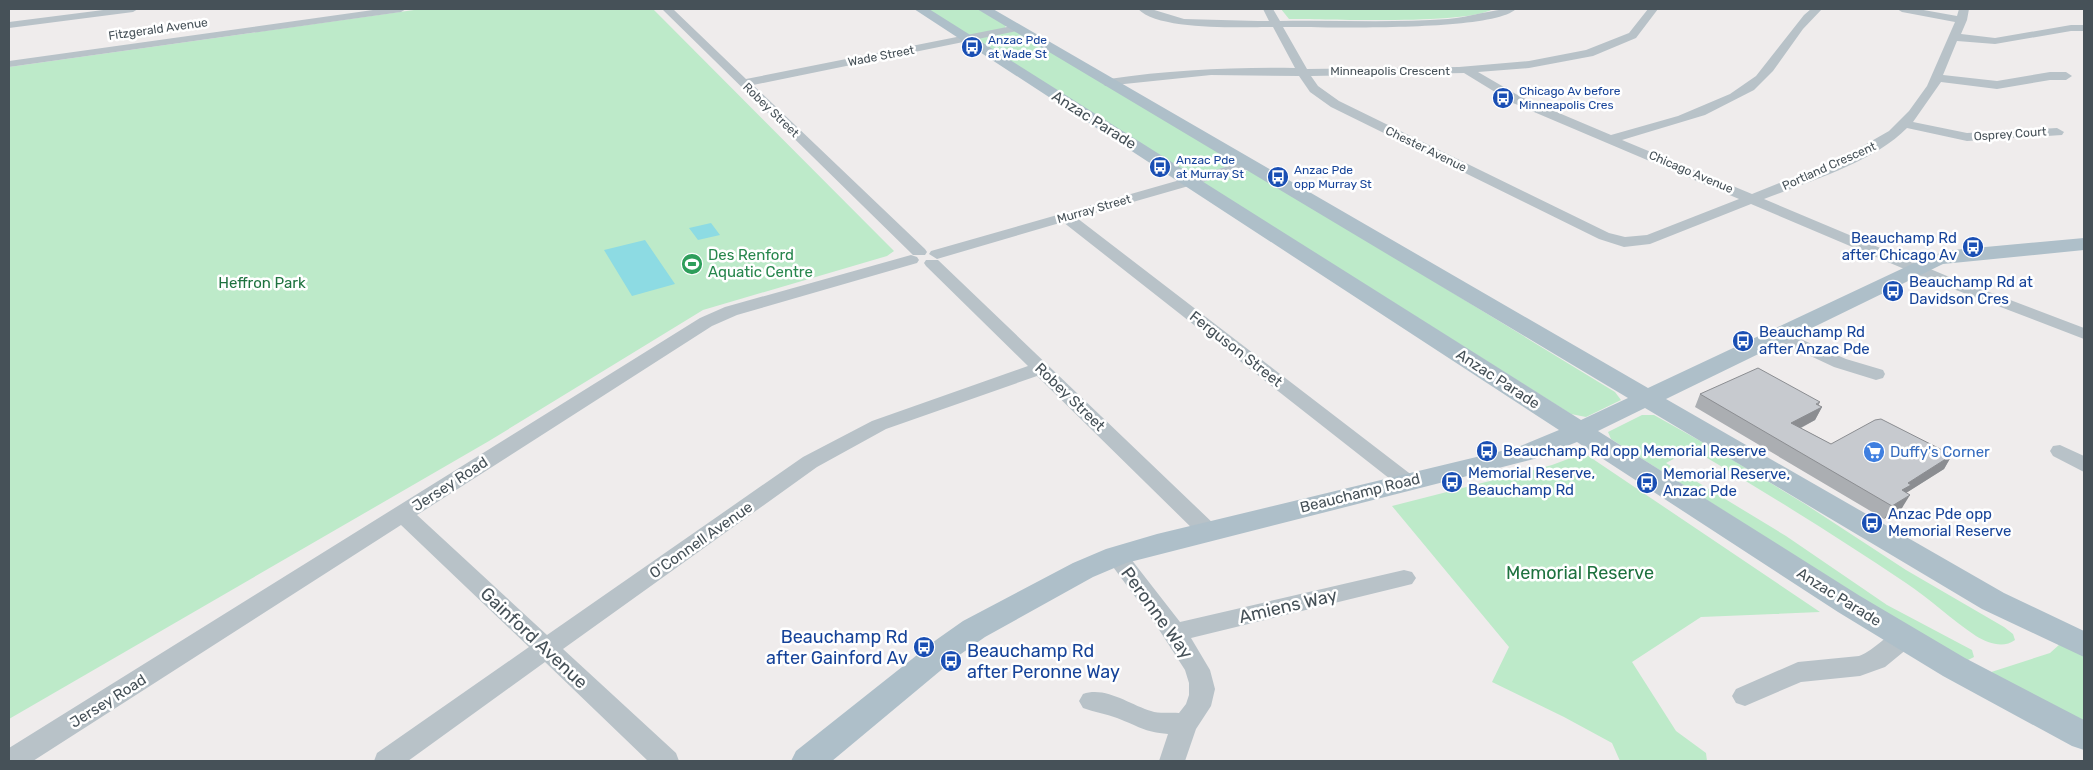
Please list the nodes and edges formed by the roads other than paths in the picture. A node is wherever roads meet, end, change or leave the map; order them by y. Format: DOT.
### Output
graph roads {
  1 [pos="133,9"];
  2 [pos="401,9"];
  3 [pos="667,9"];
  4 [pos="920,9"];
  5 [pos="984,9"];
  6 [pos="1143,9"];
  7 [pos="1268,9"];
  8 [pos="1511,9"];
  9 [pos="1653,9"];
  10 [pos="1816,9"];
  11 [pos="1902,9"];
  12 [pos="376,10"];
  13 [pos="1963,14"];
  14 [pos="1277,24"];
  15 [pos="9,25"];
  16 [pos="1017,28"];
  17 [pos="2084,28"];
  18 [pos="1954,37"];
  19 [pos="967,39"];
  20 [pos="9,64"];
  21 [pos="1467,70"];
  22 [pos="1302,71"];
  23 [pos="2066,76"];
  24 [pos="1935,78"];
  25 [pos="744,83"];
  26 [pos="1109,83"];
  27 [pos="1905,124"];
  28 [pos="2058,132"];
  29 [pos="1610,139"];
  30 [pos="1250,164"];
  31 [pos="1190,181"];
  32 [pos="1751,198"];
  33 [pos="1066,217"];
  34 [pos="1624,242"];
  35 [pos="2084,244"];
  36 [pos="925,257"];
  37 [pos="1918,268"];
  38 [pos="2084,334"];
  39 [pos="1780,335"];
  40 [pos="1041,368"];
  41 [pos="1876,374"];
  42 [pos="1646,399"];
  43 [pos="1581,432"];
  44 [pos="2060,450"];
  45 [pos="2084,465"];
  46 [pos="1406,481"];
  47 [pos="403,514"];
  48 [pos="1208,531"];
  49 [pos="1116,556"];
  50 [pos="1404,578"];
  51 [pos="1173,633"];
  52 [pos="1904,638"];
  53 [pos="2084,645"];
  54 [pos="545,649"];
  55 [pos="1745,696"];
  56 [pos="1092,701"];
  57 [pos="1185,724"];
  58 [pos="2084,736"];
  59 [pos="12,761"];
  60 [pos="387,761"];
  61 [pos="666,761"];
  62 [pos="808,761"];
  63 [pos="1172,761"];
  1 -- 15 [label="street"];
  2 -- 12 [label="street, Fitzgerald Avenue"];
  3 -- 25 [label="street, Robey Street"];
  4 -- 19 [label="main road, Anzac Parade"];
  5 -- 16 [label="main road"];
  6 -- 14 [label="street"];
  7 -- 14 [label="street, Chester Avenue"];
  8 -- 14 [label="street"];
  9 -- 21 [label="street, Minneapolis Crescent"];
  10 -- 29 [label="street"];
  11 -- 13 [label="street"];
  12 -- 20 [label="street, Fitzgerald Avenue"];
  13 -- 18 [label="street, Portland Crescent"];
  14 -- 22 [label="street, Chester Avenue"];
  16 -- 19 [label="street, Wade Street"];
  16 -- 26 [label="main road"];
  17 -- 18 [label="street"];
  18 -- 24 [label="street, Portland Crescent"];
  19 -- 25 [label="street, Wade Street"];
  19 -- 31 [label="main road, Anzac Parade"];
  21 -- 22 [label="street, Minneapolis Crescent"];
  21 -- 29 [label="street, Chicago Avenue"];
  22 -- 26 [label="street, Minneapolis Crescent"];
  22 -- 34 [label="street, Chester Avenue"];
  23 -- 24 [label="street"];
  24 -- 27 [label="street, Portland Crescent"];
  25 -- 36 [label="street, Robey Street"];
  26 -- 30 [label="main road"];
  27 -- 28 [label="street, Osprey Court"];
  27 -- 32 [label="street, Portland Crescent"];
  29 -- 32 [label="street, Chicago Avenue"];
  30 -- 31 [label="street, Murray Street"];
  30 -- 42 [label="main road"];
  31 -- 33 [label="street, Murray Street"];
  31 -- 43 [label="main road, Anzac Parade"];
  32 -- 34 [label="street, Portland Crescent"];
  32 -- 37 [label="street, Chicago Avenue"];
  33 -- 36 [label="street, Murray Street"];
  33 -- 46 [label="street, Ferguson Street"];
  35 -- 37 [label="main road, Beauchamp Road"];
  36 -- 40 [label="street, Robey Street"];
  36 -- 47 [label="street, Jersey Road"];
  37 -- 38 [label="street, Chicago Avenue"];
  37 -- 39 [label="main road, Beauchamp Road"];
  39 -- 41 [label="street"];
  39 -- 42 [label="main road, Beauchamp Road"];
  40 -- 48 [label="street, Robey Street"];
  40 -- 54 [label="street, O'Connell Avenue"];
  42 -- 43 [label="main road, Beauchamp Road"];
  42 -- 53 [label="main road"];
  43 -- 46 [label="main road, Beauchamp Road"];
  43 -- 52 [label="main road, Anzac Parade"];
  44 -- 45 [label="street"];
  46 -- 48 [label="main road, Beauchamp Road"];
  47 -- 54 [label="street, Gainford Avenue"];
  47 -- 59 [label="street, Jersey Road"];
  48 -- 49 [label="main road, Beauchamp Road"];
  49 -- 51 [label="street, Peronne Way"];
  49 -- 62 [label="main road, Beauchamp Road"];
  50 -- 51 [label="street, Amiens Way"];
  51 -- 57 [label="street, Peronne Way"];
  52 -- 55 [label="street"];
  52 -- 58 [label="main road, Anzac Parade"];
  54 -- 60 [label="street, O'Connell Avenue"];
  54 -- 61 [label="street, Gainford Avenue"];
  56 -- 57 [label="street"];
  57 -- 63 [label="street, Peronne Way"];
}
